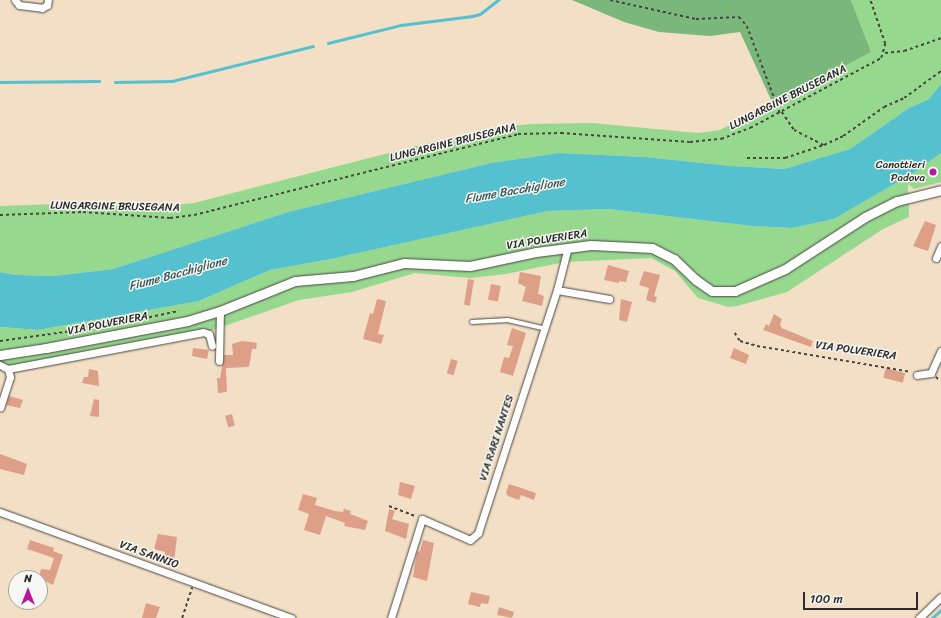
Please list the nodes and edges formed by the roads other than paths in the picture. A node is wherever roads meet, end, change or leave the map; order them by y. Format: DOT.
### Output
graph roads {
  1 [pos="15,0"];
  2 [pos="48,0"];
  3 [pos="941,190"];
  4 [pos="941,246"];
  5 [pos="568,247"];
  6 [pos="936,258"];
  7 [pos="557,290"];
  8 [pos="609,299"];
  9 [pos="220,311"];
  10 [pos="472,322"];
  11 [pos="543,328"];
  12 [pos="212,346"];
  13 [pos="941,351"];
  14 [pos="0,355"];
  15 [pos="219,362"];
  16 [pos="0,365"];
  17 [pos="8,369"];
  18 [pos="917,375"];
  19 [pos="0,407"];
  20 [pos="0,512"];
  21 [pos="941,597"];
  22 [pos="291,618"];
  23 [pos="391,618"];
  24 [pos="919,618"];
  1 -- 2 [label="street"];
  3 -- 5 [label="street, VIA POLVERIERA"];
  4 -- 6 [label="street"];
  5 -- 7 [label="street, VIA RARI NANTES"];
  5 -- 9 [label="street, VIA POLVERIERA"];
  7 -- 8 [label="street"];
  7 -- 11 [label="street, VIA RARI NANTES"];
  9 -- 14 [label="street, VIA POLVERIERA"];
  9 -- 15 [label="street"];
  10 -- 11 [label="lane"];
  11 -- 23 [label="street, VIA RARI NANTES"];
  12 -- 17 [label="street"];
  13 -- 18 [label="street"];
  16 -- 17 [label="street"];
  17 -- 19 [label="street"];
  20 -- 22 [label="street, VIA SANNIO"];
  21 -- 24 [label="street"];
}
